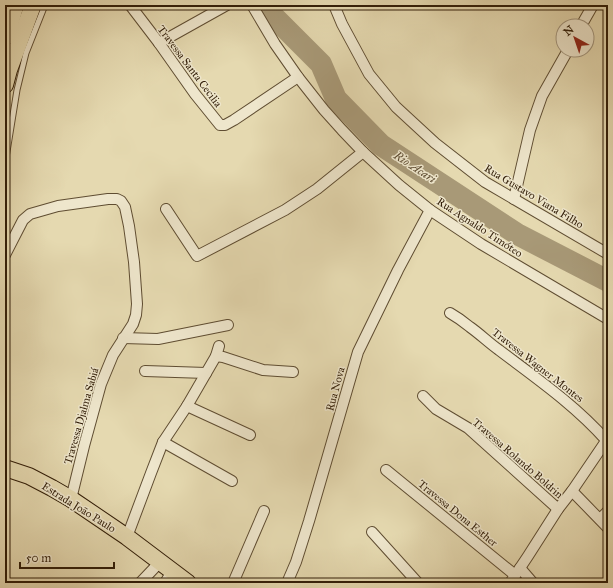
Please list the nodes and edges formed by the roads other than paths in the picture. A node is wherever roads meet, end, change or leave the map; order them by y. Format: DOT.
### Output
graph roads {
  1 [pos="14,5"];
  2 [pos="33,5"];
  3 [pos="45,5"];
  4 [pos="130,5"];
  5 [pos="226,5"];
  6 [pos="252,5"];
  7 [pos="334,5"];
  8 [pos="593,5"];
  9 [pos="586,18"];
  10 [pos="5,36"];
  11 [pos="159,43"];
  12 [pos="563,58"];
  13 [pos="298,77"];
  14 [pos="5,85"];
  15 [pos="363,152"];
  16 [pos="5,164"];
  17 [pos="514,199"];
  18 [pos="166,209"];
  19 [pos="430,210"];
  20 [pos="608,254"];
  21 [pos="5,255"];
  22 [pos="450,313"];
  23 [pos="608,319"];
  24 [pos="228,325"];
  25 [pos="123,338"];
  26 [pos="219,346"];
  27 [pos="216,356"];
  28 [pos="145,370"];
  29 [pos="293,372"];
  30 [pos="206,373"];
  31 [pos="423,396"];
  32 [pos="188,406"];
  33 [pos="250,435"];
  34 [pos="607,439"];
  35 [pos="163,442"];
  36 [pos="5,468"];
  37 [pos="386,470"];
  38 [pos="232,482"];
  39 [pos="572,491"];
  40 [pos="71,499"];
  41 [pos="558,509"];
  42 [pos="264,511"];
  43 [pos="608,511"];
  44 [pos="600,519"];
  45 [pos="608,528"];
  46 [pos="372,532"];
  47 [pos="127,537"];
  48 [pos="166,572"];
  49 [pos="515,575"];
  50 [pos="140,583"];
  51 [pos="188,583"];
  52 [pos="233,583"];
  53 [pos="287,583"];
  54 [pos="418,583"];
  55 [pos="533,583"];
  1 -- 10 [label="highway"];
  2 -- 14 [label="main road"];
  3 -- 16 [label="lane"];
  4 -- 11 [label="street, Travessa Santa Cecilia"];
  5 -- 11 [label="street"];
  6 -- 13 [label="street, Rua Agnaldo Timóteo"];
  7 -- 17 [label="street, Rua Gustavo Viana Filho"];
  8 -- 9 [label="street"];
  11 -- 13 [label="street, Travessa Santa Cecilia"];
  12 -- 17 [label="street"];
  13 -- 15 [label="street, Rua Agnaldo Timóteo"];
  15 -- 18 [label="street"];
  15 -- 19 [label="street, Rua Agnaldo Timóteo"];
  17 -- 20 [label="street, Rua Gustavo Viana Filho"];
  19 -- 23 [label="street, Rua Agnaldo Timóteo"];
  19 -- 53 [label="street, Rua Nova"];
  21 -- 25 [label="street, Travessa Djalma Sabiá"];
  22 -- 34 [label="street, Travessa Wagner Montes"];
  24 -- 25 [label="street"];
  25 -- 40 [label="street, Travessa Djalma Sabiá"];
  26 -- 27 [label="street"];
  27 -- 29 [label="street"];
  27 -- 30 [label="street"];
  28 -- 30 [label="street"];
  30 -- 32 [label="street"];
  31 -- 41 [label="street, Travessa Rolando Boldrin"];
  32 -- 33 [label="street"];
  32 -- 35 [label="street"];
  34 -- 39 [label="street"];
  35 -- 38 [label="street"];
  35 -- 47 [label="street"];
  36 -- 40 [label="main road, Estrada João Paulo"];
  37 -- 49 [label="street, Travessa Dona Esther"];
  39 -- 41 [label="street"];
  39 -- 44 [label="street"];
  40 -- 47 [label="main road, Estrada João Paulo"];
  41 -- 49 [label="street"];
  42 -- 52 [label="street"];
  43 -- 44 [label="street"];
  44 -- 45 [label="street"];
  46 -- 54 [label="street"];
  47 -- 48 [label="main road, Estrada João Paulo"];
  48 -- 50 [label="street"];
  48 -- 51 [label="main road, Estrada João Paulo"];
  49 -- 55 [label="street, Travessa Dona Esther"];
}
